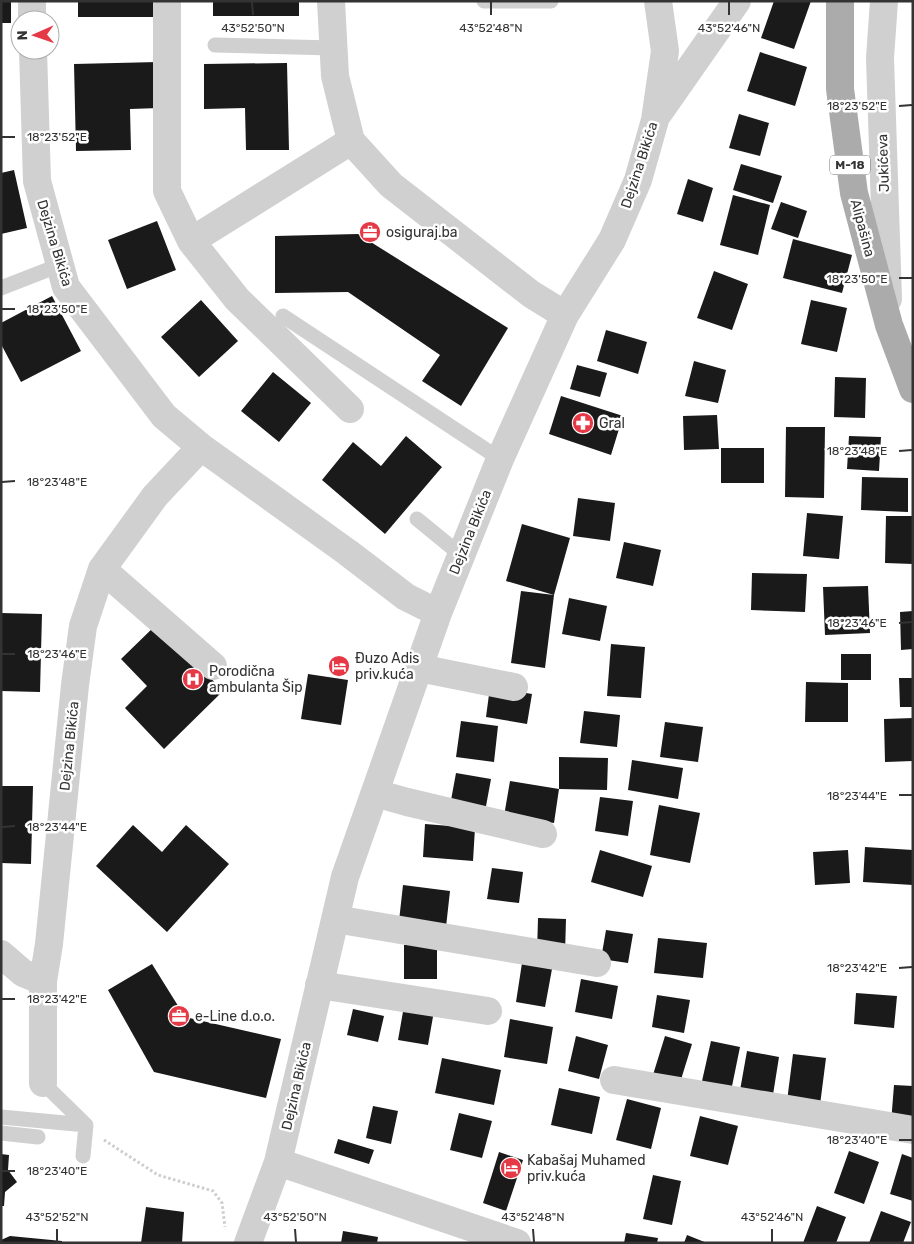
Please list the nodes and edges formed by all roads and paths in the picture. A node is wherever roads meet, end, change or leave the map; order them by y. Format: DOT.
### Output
graph roads {
  1 [pos="167,1"];
  2 [pos="332,1"];
  3 [pos="484,1"];
  4 [pos="550,1"];
  5 [pos="658,1"];
  6 [pos="737,1"];
  7 [pos="840,1"];
  8 [pos="884,1"];
  9 [pos="215,45"];
  10 [pos="334,48"];
  11 [pos="33,60"];
  12 [pos="655,120"];
  13 [pos="351,141"];
  14 [pos="191,241"];
  15 [pos="60,265"];
  16 [pos="1,288"];
  17 [pos="566,315"];
  18 [pos="283,316"];
  19 [pos="889,325"];
  20 [pos="913,389"];
  21 [pos="350,409"];
  22 [pos="201,447"];
  23 [pos="500,459"];
  24 [pos="417,519"];
  25 [pos="461,555"];
  26 [pos="102,569"];
  27 [pos="438,613"];
  28 [pos="213,666"];
  29 [pos="419,668"];
  30 [pos="514,687"];
  31 [pos="374,793"];
  32 [pos="543,834"];
  33 [pos="335,919"];
  34 [pos="1,954"];
  35 [pos="597,963"];
  36 [pos="43,982"];
  37 [pos="320,986"];
  38 [pos="488,1011"];
  39 [pos="614,1080"];
  40 [pos="43,1083"];
  41 [pos="1,1117"];
  42 [pos="86,1126"];
  43 [pos="913,1130"];
  44 [pos="1,1133"];
  45 [pos="38,1137"];
  46 [pos="83,1156"];
  47 [pos="278,1162"];
  48 [pos="237,1239"];
  49 [pos="517,1243"];
  1 -- 14 [label="street"];
  2 -- 10 [label="street"];
  3 -- 4 [label="lane"];
  5 -- 12 [label="street, Dejzina Bikića"];
  6 -- 12 [label="street"];
  7 -- 19 [label="main road, Alipašina / M-18"];
  8 -- 19 [label="street, Jukićeva"];
  9 -- 10 [label="lane"];
  10 -- 13 [label="street"];
  11 -- 15 [label="street, Dejzina Bikića"];
  12 -- 17 [label="street, Dejzina Bikića"];
  13 -- 14 [label="street"];
  13 -- 17 [label="street"];
  14 -- 21 [label="street"];
  15 -- 16 [label="lane"];
  15 -- 22 [label="street, Dejzina Bikića"];
  17 -- 23 [label="street, Dejzina Bikića"];
  18 -- 23 [label="lane"];
  19 -- 20 [label="main road, Alipašina / M-18"];
  22 -- 26 [label="street, Dejzina Bikića"];
  22 -- 27 [label="street, Dejzina Bikića"];
  23 -- 25 [label="street, Dejzina Bikića"];
  24 -- 25 [label="lane"];
  25 -- 27 [label="street, Dejzina Bikića"];
  26 -- 28 [label="street"];
  26 -- 36 [label="street, Dejzina Bikića"];
  27 -- 29 [label="street, Dejzina Bikića"];
  29 -- 30 [label="street"];
  29 -- 31 [label="street, Dejzina Bikića"];
  31 -- 32 [label="street"];
  31 -- 33 [label="street, Dejzina Bikića"];
  33 -- 35 [label="street"];
  33 -- 37 [label="street, Dejzina Bikića"];
  34 -- 36 [label="street"];
  36 -- 40 [label="street, Dejzina Bikića"];
  37 -- 38 [label="street"];
  37 -- 47 [label="street, Dejzina Bikića"];
  39 -- 43 [label="street"];
  40 -- 42 [label="lane"];
  41 -- 42 [label="lane"];
  42 -- 46 [label="lane"];
  42 -- 48 [label="path"];
  44 -- 45 [label="lane"];
  47 -- 48 [label="street, Dejzina Bikića"];
  47 -- 49 [label="street"];
}
